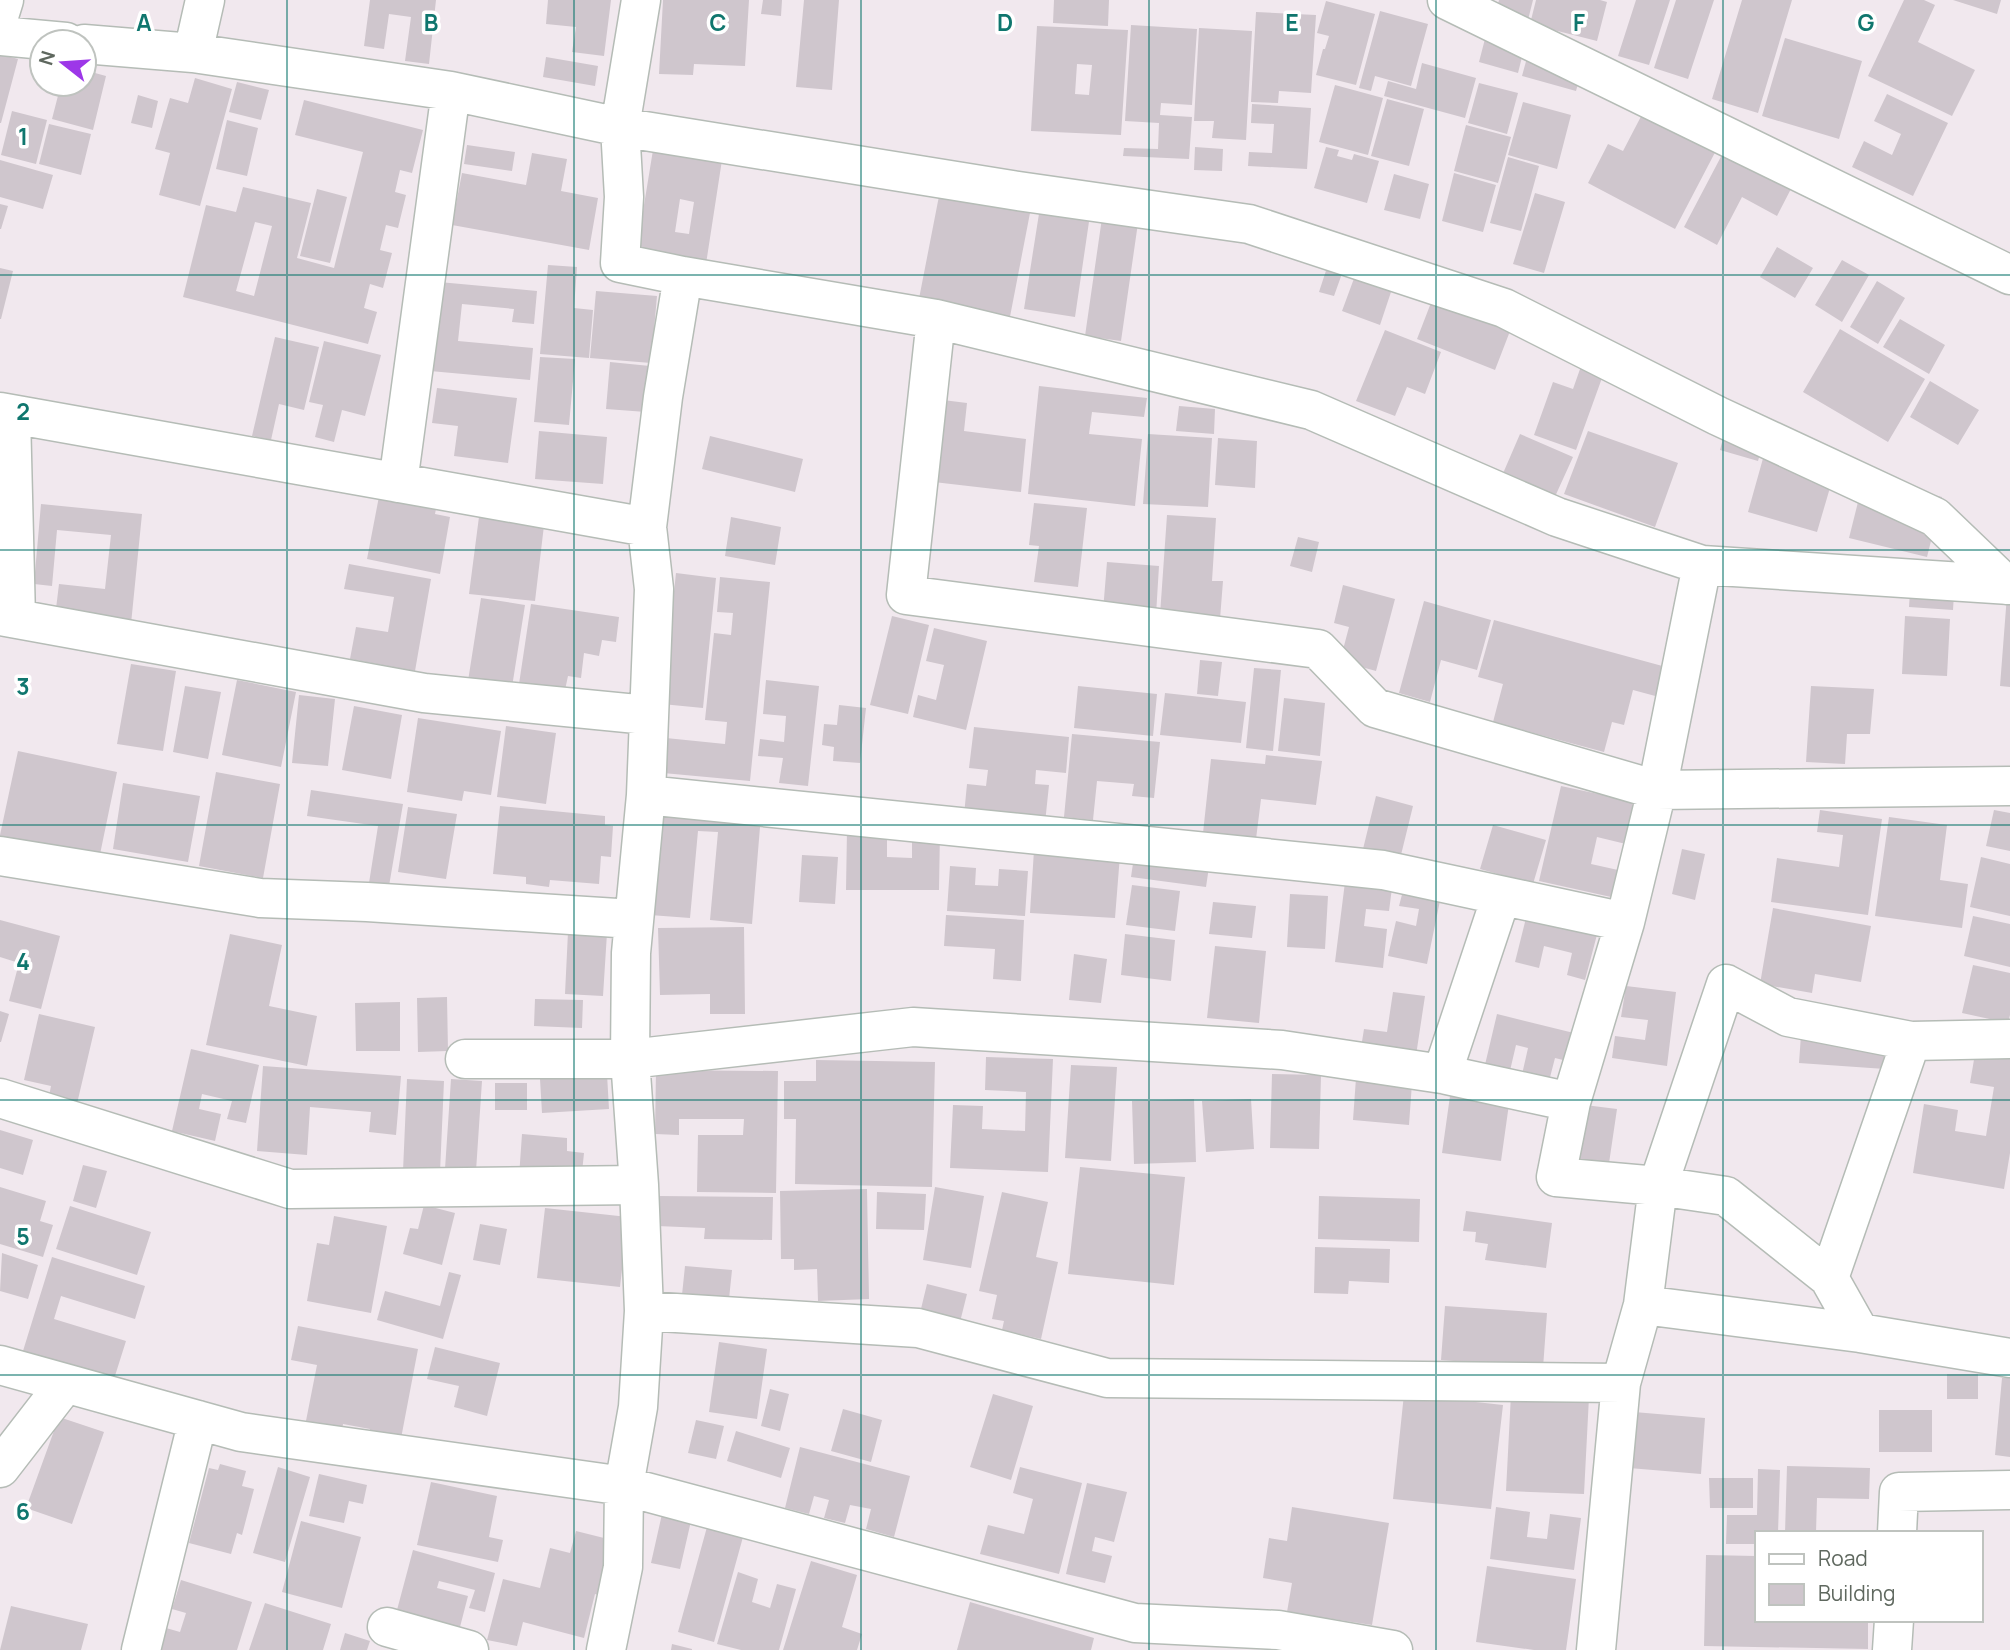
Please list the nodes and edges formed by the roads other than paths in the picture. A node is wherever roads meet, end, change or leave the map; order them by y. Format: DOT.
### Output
graph roads {
  1 [pos="4,0"];
  2 [pos="205,0"];
  3 [pos="641,0"];
  4 [pos="1447,0"];
  5 [pos="0,13"];
  6 [pos="0,36"];
  7 [pos="28,39"];
  8 [pos="98,45"];
  9 [pos="193,53"];
  10 [pos="451,91"];
  11 [pos="620,128"];
  12 [pos="2010,275"];
  13 [pos="683,276"];
  14 [pos="936,319"];
  15 [pos="6,413"];
  16 [pos="398,484"];
  17 [pos="647,527"];
  18 [pos="1702,565"];
  19 [pos="2008,585"];
  20 [pos="8,617"];
  21 [pos="648,715"];
  22 [pos="2010,786"];
  23 [pos="1657,790"];
  24 [pos="646,795"];
  25 [pos="0,856"];
  26 [pos="1501,897"];
  27 [pos="633,919"];
  28 [pos="1625,922"];
  29 [pos="2010,1039"];
  30 [pos="1911,1041"];
  31 [pos="465,1059"];
  32 [pos="630,1059"];
  33 [pos="1442,1074"];
  34 [pos="0,1098"];
  35 [pos="1571,1102"];
  36 [pos="639,1185"];
  37 [pos="1658,1186"];
  38 [pos="1829,1278"];
  39 [pos="1643,1305"];
  40 [pos="644,1311"];
  41 [pos="1860,1334"];
  42 [pos="2010,1358"];
  43 [pos="0,1366"];
  44 [pos="1621,1383"];
  45 [pos="65,1384"];
  46 [pos="198,1420"];
  47 [pos="0,1468"];
  48 [pos="624,1486"];
  49 [pos="2010,1490"];
  50 [pos="1897,1531"];
  51 [pos="1894,1622"];
  52 [pos="387,1627"];
  53 [pos="1131,1637"];
  54 [pos="1277,1640"];
  55 [pos="141,1650"];
  56 [pos="469,1650"];
  57 [pos="606,1650"];
  58 [pos="1393,1650"];
  59 [pos="1596,1650"];
  60 [pos="1892,1650"];
  1 -- 5 [label="street"];
  2 -- 9 [label="street"];
  3 -- 11 [label="street"];
  4 -- 12 [label="street"];
  6 -- 7 [label="street"];
  8 -- 9 [label="street"];
  9 -- 10 [label="street"];
  10 -- 11 [label="street"];
  10 -- 16 [label="street"];
  11 -- 13 [label="street"];
  11 -- 19 [label="street"];
  13 -- 14 [label="street"];
  13 -- 17 [label="street"];
  14 -- 18 [label="street"];
  14 -- 23 [label="street"];
  15 -- 16 [label="street"];
  15 -- 20 [label="street"];
  16 -- 17 [label="street"];
  17 -- 21 [label="street"];
  18 -- 19 [label="street"];
  18 -- 23 [label="street"];
  20 -- 21 [label="street"];
  21 -- 24 [label="street"];
  22 -- 23 [label="street"];
  23 -- 28 [label="street"];
  24 -- 26 [label="street"];
  24 -- 27 [label="street"];
  25 -- 27 [label="street"];
  26 -- 28 [label="street"];
  26 -- 33 [label="street"];
  27 -- 32 [label="street"];
  28 -- 35 [label="street"];
  29 -- 30 [label="street"];
  30 -- 37 [label="street"];
  30 -- 38 [label="street"];
  31 -- 32 [label="street"];
  32 -- 33 [label="street"];
  32 -- 36 [label="street"];
  33 -- 35 [label="street"];
  34 -- 36 [label="street"];
  35 -- 37 [label="street"];
  36 -- 40 [label="street"];
  37 -- 38 [label="street"];
  37 -- 39 [label="street"];
  38 -- 41 [label="street"];
  39 -- 41 [label="street"];
  39 -- 44 [label="street"];
  40 -- 44 [label="street"];
  40 -- 48 [label="street"];
  41 -- 42 [label="street"];
  43 -- 45 [label="street"];
  44 -- 59 [label="street"];
  45 -- 46 [label="street"];
  45 -- 47 [label="street"];
  46 -- 48 [label="street"];
  46 -- 55 [label="street"];
  48 -- 53 [label="street"];
  48 -- 57 [label="street"];
  49 -- 50 [label="street"];
  51 -- 60 [label="street"];
  52 -- 56 [label="street"];
  53 -- 54 [label="street"];
  54 -- 58 [label="street"];
}
